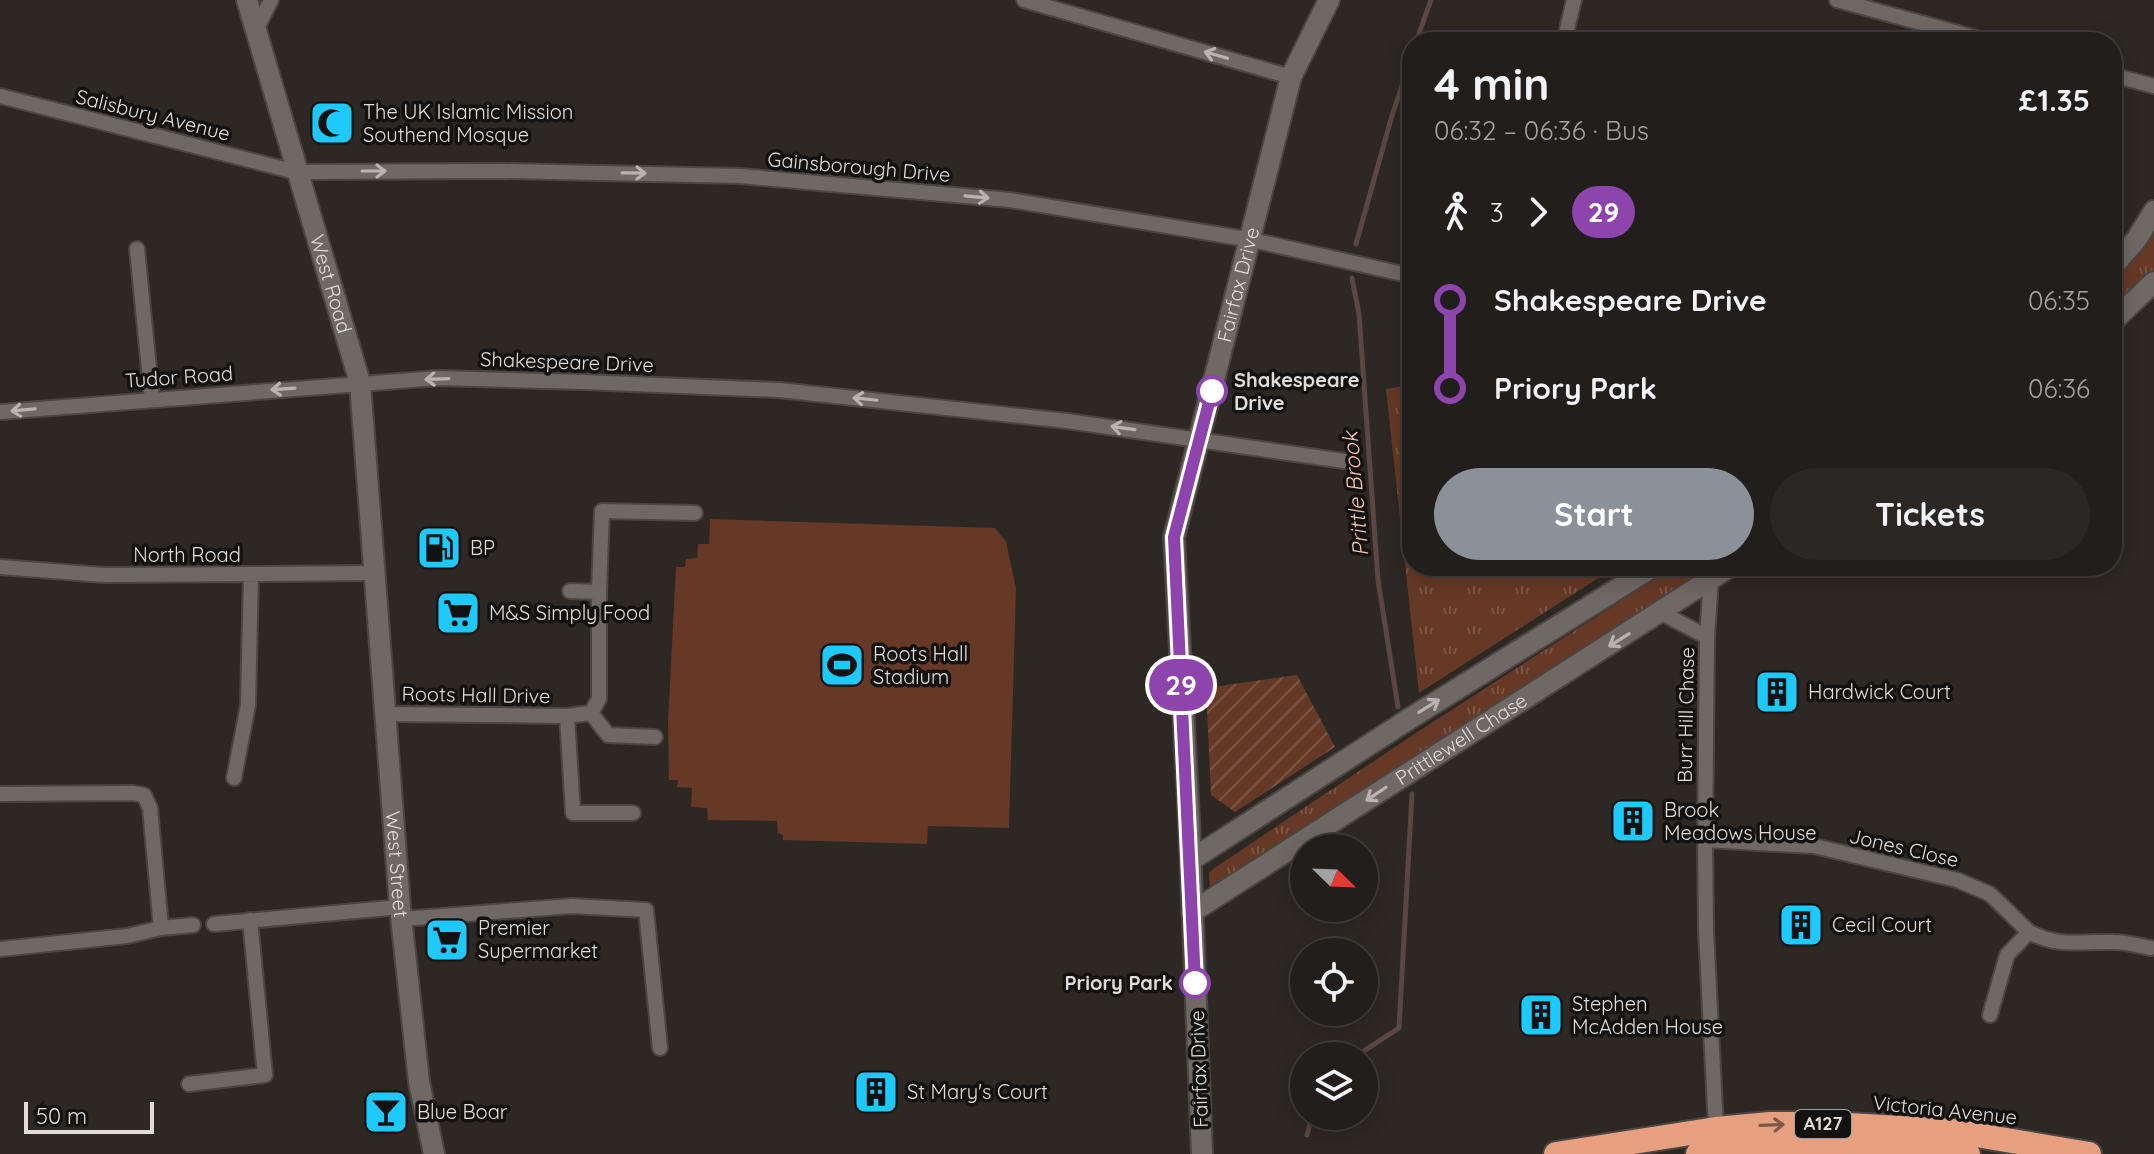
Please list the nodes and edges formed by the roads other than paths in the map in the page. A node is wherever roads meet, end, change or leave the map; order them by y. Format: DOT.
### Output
graph roads {
  1 [pos="247,0"];
  2 [pos="271,0"];
  3 [pos="1024,0"];
  4 [pos="1329,0"];
  5 [pos="1574,0"];
  6 [pos="1837,0"];
  7 [pos="256,30"];
  8 [pos="1566,32"];
  9 [pos="1954,32"];
  10 [pos="1291,77"];
  11 [pos="2122,78"];
  12 [pos="2154,86"];
  13 [pos="0,96"];
  14 [pos="296,172"];
  15 [pos="2154,211"];
  16 [pos="1252,240"];
  17 [pos="137,249"];
  18 [pos="2122,254"];
  19 [pos="1402,274"];
  20 [pos="2154,282"];
  21 [pos="2122,312"];
  22 [pos="360,383"];
  23 [pos="152,399"];
  24 [pos="0,412"];
  25 [pos="1200,438"];
  26 [pos="1344,461"];
  27 [pos="695,513"];
  28 [pos="0,567"];
  29 [pos="375,573"];
  30 [pos="251,575"];
  31 [pos="1638,576"];
  32 [pos="1716,576"];
  33 [pos="1711,579"];
  34 [pos="570,591"];
  35 [pos="599,592"];
  36 [pos="1662,613"];
  37 [pos="1707,637"];
  38 [pos="591,713"];
  39 [pos="385,714"];
  40 [pos="567,716"];
  41 [pos="655,737"];
  42 [pos="234,778"];
  43 [pos="0,794"];
  44 [pos="633,813"];
  45 [pos="1189,820"];
  46 [pos="1222,839"];
  47 [pos="1705,840"];
  48 [pos="1191,860"];
  49 [pos="1192,912"];
  50 [pos="401,913"];
  51 [pos="250,920"];
  52 [pos="214,924"];
  53 [pos="193,925"];
  54 [pos="161,928"];
  55 [pos="2029,932"];
  56 [pos="2151,948"];
  57 [pos="0,949"];
  58 [pos="1990,1015"];
  59 [pos="660,1048"];
  60 [pos="189,1084"];
  61 [pos="1716,1129"];
  62 [pos="434,1154"];
  63 [pos="1202,1154"];
  64 [pos="1556,1154"];
  65 [pos="1698,1154"];
  66 [pos="1968,1154"];
  67 [pos="2089,1154"];
  1 -- 7 [label="street, West Road"];
  2 -- 7 [label="street"];
  10 -- 3 [label="street, one-way"];
  4 -- 10 [label="street, Fairfax Drive"];
  5 -- 8 [label="street"];
  6 -- 9 [label="street"];
  7 -- 14 [label="street, West Road"];
  10 -- 16 [label="street, Fairfax Drive"];
  11 -- 12 [label="street"];
  13 -- 14 [label="street, Salisbury Avenue"];
  14 -- 16 [label="street, Gainsborough Drive, one-way"];
  14 -- 22 [label="street, West Road"];
  15 -- 18 [label="street"];
  16 -- 19 [label="street, Gainsborough Drive"];
  16 -- 25 [label="street, Fairfax Drive"];
  17 -- 23 [label="street"];
  20 -- 21 [label="street"];
  22 -- 23 [label="street, Tudor Road, one-way"];
  25 -- 22 [label="street, Shakespeare Drive, one-way"];
  22 -- 29 [label="street, West Road"];
  23 -- 24 [label="street, Tudor Road, one-way"];
  25 -- 26 [label="street, Shakespeare Drive"];
  25 -- 45 [label="street, Fairfax Drive"];
  27 -- 35 [label="street"];
  28 -- 30 [label="street, North Road"];
  29 -- 30 [label="street, North Road"];
  29 -- 39 [label="street, West Street"];
  30 -- 42 [label="street"];
  46 -- 31 [label="street, one-way"];
  32 -- 33 [label="street, Prittlewell Chase"];
  33 -- 36 [label="street, Prittlewell Chase"];
  33 -- 37 [label="street, Burr Hill Chase"];
  34 -- 35 [label="street"];
  35 -- 38 [label="street"];
  36 -- 37 [label="street, Burr Hill Chase"];
  36 -- 49 [label="street, Prittlewell Chase, one-way"];
  37 -- 47 [label="street, Burr Hill Chase"];
  38 -- 40 [label="street, Roots Hall Drive"];
  38 -- 41 [label="street"];
  39 -- 40 [label="street, Roots Hall Drive"];
  39 -- 50 [label="street, West Street"];
  40 -- 44 [label="street, Roots Hall Drive"];
  43 -- 54 [label="street"];
  45 -- 46 [label="street"];
  45 -- 48 [label="street, Fairfax Drive"];
  46 -- 48 [label="street"];
  47 -- 55 [label="street, Jones Close"];
  47 -- 61 [label="street, Burr Hill Chase"];
  48 -- 49 [label="street, Fairfax Drive"];
  49 -- 63 [label="street, Fairfax Drive"];
  50 -- 51 [label="street"];
  50 -- 59 [label="street"];
  50 -- 62 [label="street, West Street"];
  51 -- 52 [label="street"];
  51 -- 60 [label="street"];
  53 -- 54 [label="street"];
  54 -- 57 [label="street"];
  55 -- 56 [label="street, Jones Close"];
  55 -- 58 [label="street"];
  61 -- 64 [label="highway, Victoria Avenue / A127"];
  61 -- 67 [label="highway, Victoria Avenue / A127, one-way"];
  65 -- 66 [label="highway, Victoria Avenue / A127"];
}
